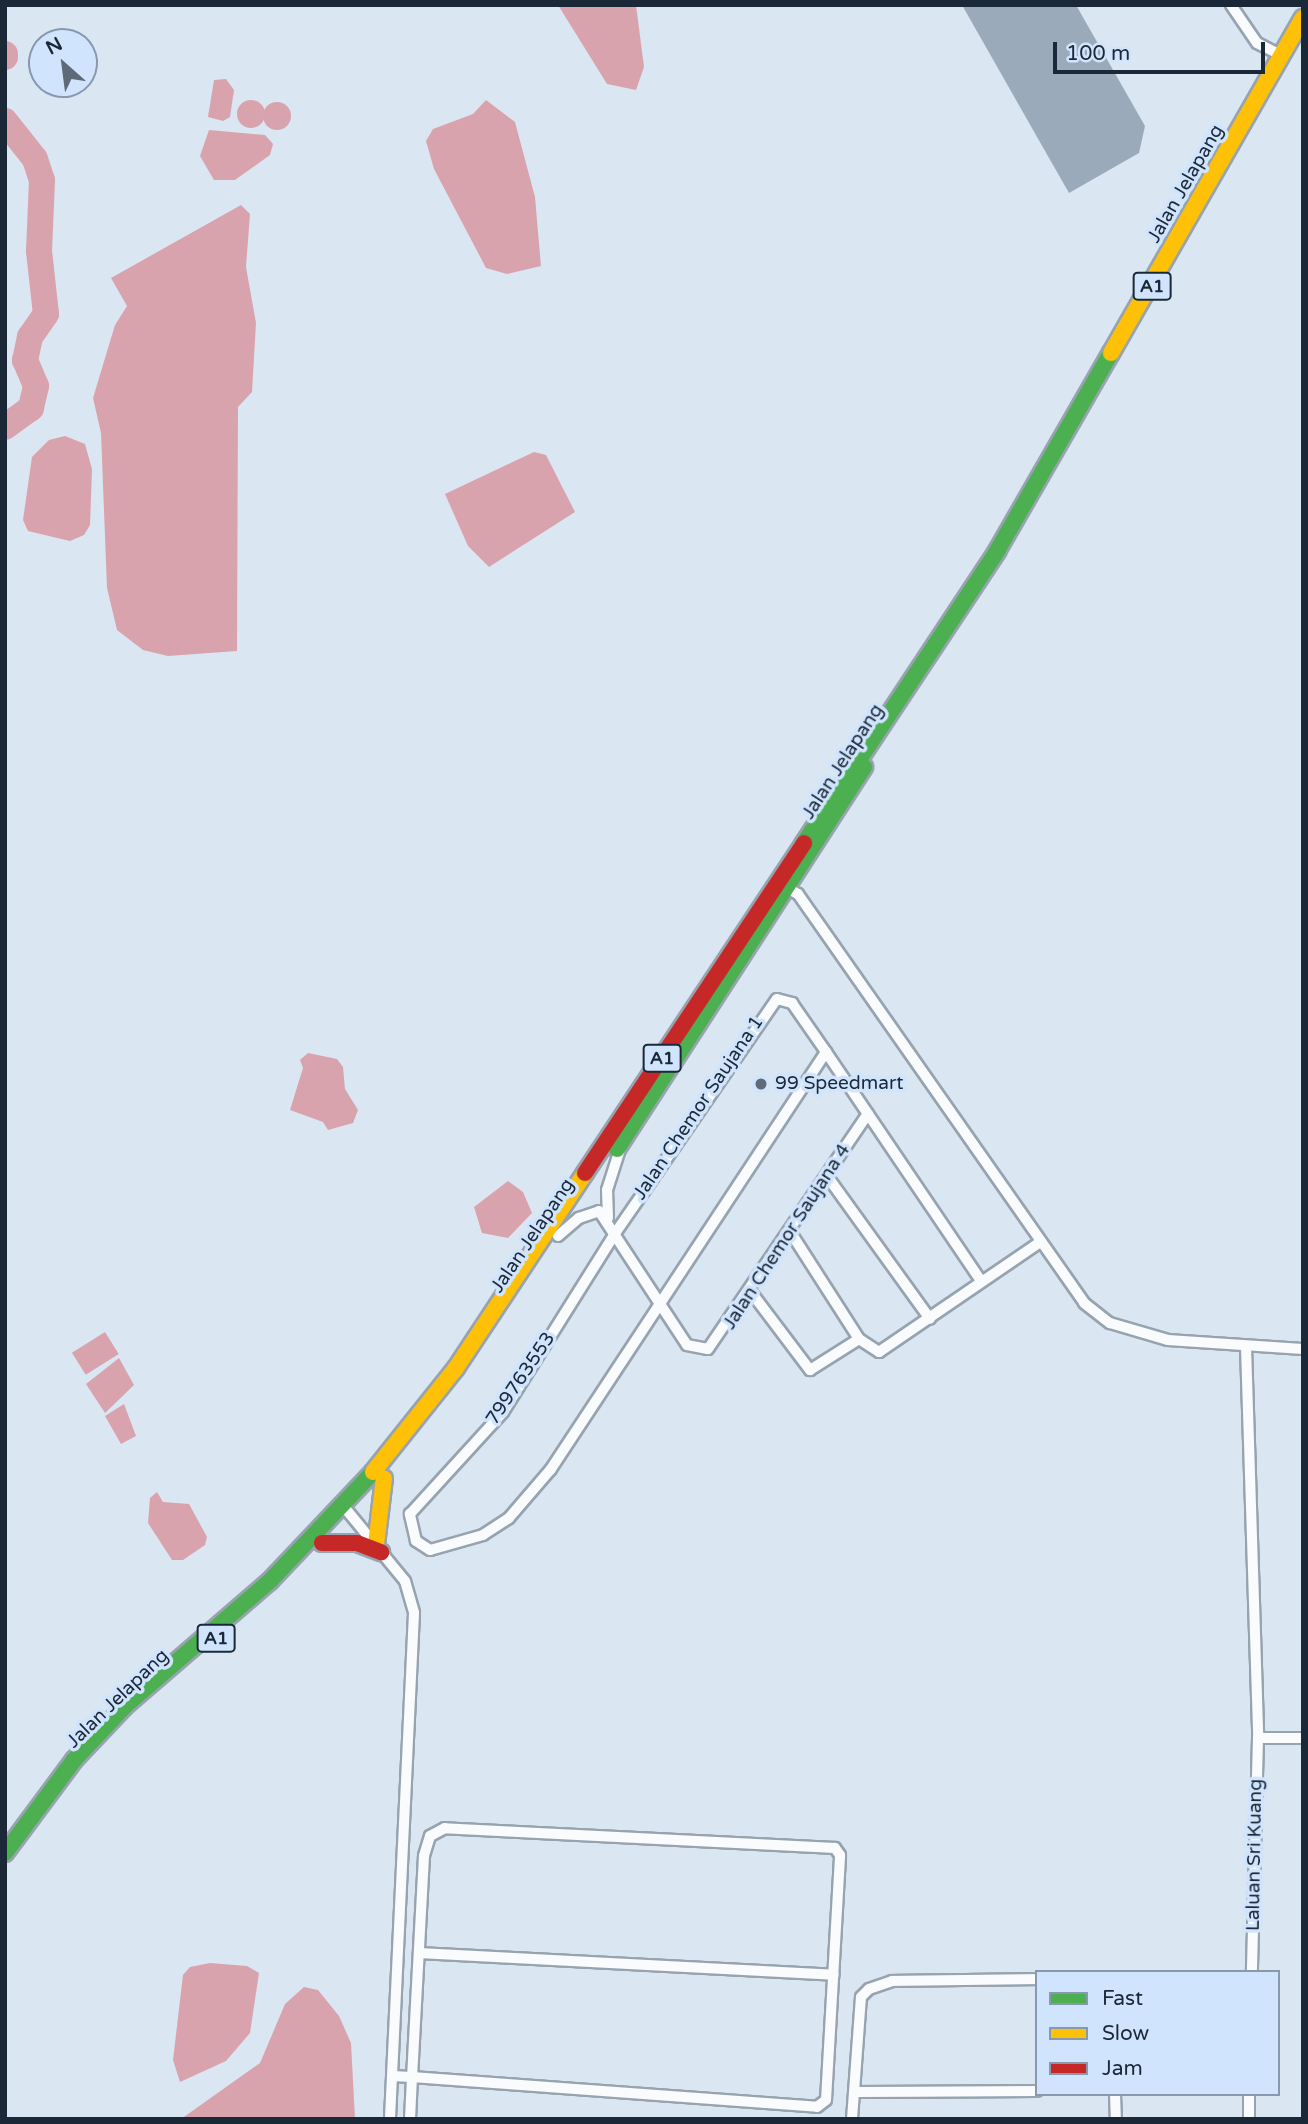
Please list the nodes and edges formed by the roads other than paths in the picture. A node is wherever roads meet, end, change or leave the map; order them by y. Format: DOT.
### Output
graph roads {
  1 [pos="1231,5"];
  2 [pos="1303,18"];
  3 [pos="1283,56"];
  4 [pos="781,885"];
  5 [pos="826,1052"];
  6 [pos="868,1114"];
  7 [pos="622,1141"];
  8 [pos="827,1176"];
  9 [pos="608,1218"];
  10 [pos="616,1232"];
  11 [pos="791,1233"];
  12 [pos="558,1236"];
  13 [pos="1040,1242"];
  14 [pos="981,1281"];
  15 [pos="751,1292"];
  16 [pos="660,1305"];
  17 [pos="930,1319"];
  18 [pos="859,1339"];
  19 [pos="1246,1347"];
  20 [pos="1303,1349"];
  21 [pos="384,1478"];
  22 [pos="348,1511"];
  23 [pos="322,1543"];
  24 [pos="379,1549"];
  25 [pos="1258,1738"];
  26 [pos="1303,1738"];
  27 [pos="5,1853"];
  28 [pos="5,1865"];
  29 [pos="419,1953"];
  30 [pos="1252,1970"];
  31 [pos="833,1975"];
  32 [pos="1035,1979"];
  33 [pos="392,2076"];
  34 [pos="412,2077"];
  35 [pos="1035,2091"];
  36 [pos="854,2092"];
  37 [pos="1115,2096"];
  38 [pos="1249,2096"];
  39 [pos="390,2119"];
  40 [pos="410,2119"];
  41 [pos="852,2119"];
  42 [pos="1116,2119"];
  43 [pos="1249,2119"];
  1 -- 3 [label="street"];
  2 -- 3 [label="main road, Jalan Jelapang / A1"];
  3 -- 4 [label="main road, Jalan Jelapang / A1"];
  4 -- 7 [label="main road, Jalan Jelapang / A1"];
  4 -- 13 [label="street"];
  4 -- 22 [label="main road, Jalan Jelapang / A1"];
  5 -- 6 [label="street"];
  5 -- 10 [label="street, Jalan Chemor Saujana 1"];
  5 -- 16 [label="street"];
  6 -- 8 [label="street, Jalan Chemor Saujana 4"];
  6 -- 14 [label="street"];
  7 -- 9 [label="street"];
  7 -- 12 [label="main road, Jalan Jelapang / A1"];
  8 -- 11 [label="street, Jalan Chemor Saujana 4"];
  8 -- 17 [label="street"];
  9 -- 10 [label="street"];
  9 -- 12 [label="street"];
  10 -- 16 [label="street"];
  10 -- 16 [label="street, 799763553"];
  11 -- 15 [label="street, Jalan Chemor Saujana 4"];
  11 -- 18 [label="street"];
  12 -- 21 [label="main road, Jalan Jelapang / A1"];
  13 -- 14 [label="street"];
  13 -- 19 [label="street"];
  14 -- 17 [label="street"];
  15 -- 16 [label="street, Jalan Chemor Saujana 4"];
  15 -- 18 [label="street"];
  17 -- 18 [label="street"];
  19 -- 20 [label="street"];
  19 -- 25 [label="street, Laluan Sri Kuang"];
  21 -- 22 [label="main road, Jalan Jelapang / A1"];
  21 -- 24 [label="main road"];
  22 -- 23 [label="main road, Jalan Jelapang / A1"];
  22 -- 24 [label="street"];
  22 -- 27 [label="main road, Jalan Jelapang / A1"];
  23 -- 24 [label="main road"];
  23 -- 28 [label="main road, Jalan Jelapang / A1"];
  24 -- 33 [label="street"];
  25 -- 26 [label="street"];
  25 -- 30 [label="street, Laluan Sri Kuang"];
  29 -- 31 [label="street"];
  29 -- 31 [label="street"];
  29 -- 34 [label="street"];
  31 -- 34 [label="street"];
  32 -- 36 [label="street"];
  33 -- 34 [label="street"];
  33 -- 39 [label="street"];
  34 -- 40 [label="street"];
  35 -- 36 [label="street"];
  36 -- 41 [label="street"];
  37 -- 42 [label="street"];
  38 -- 43 [label="street"];
}
